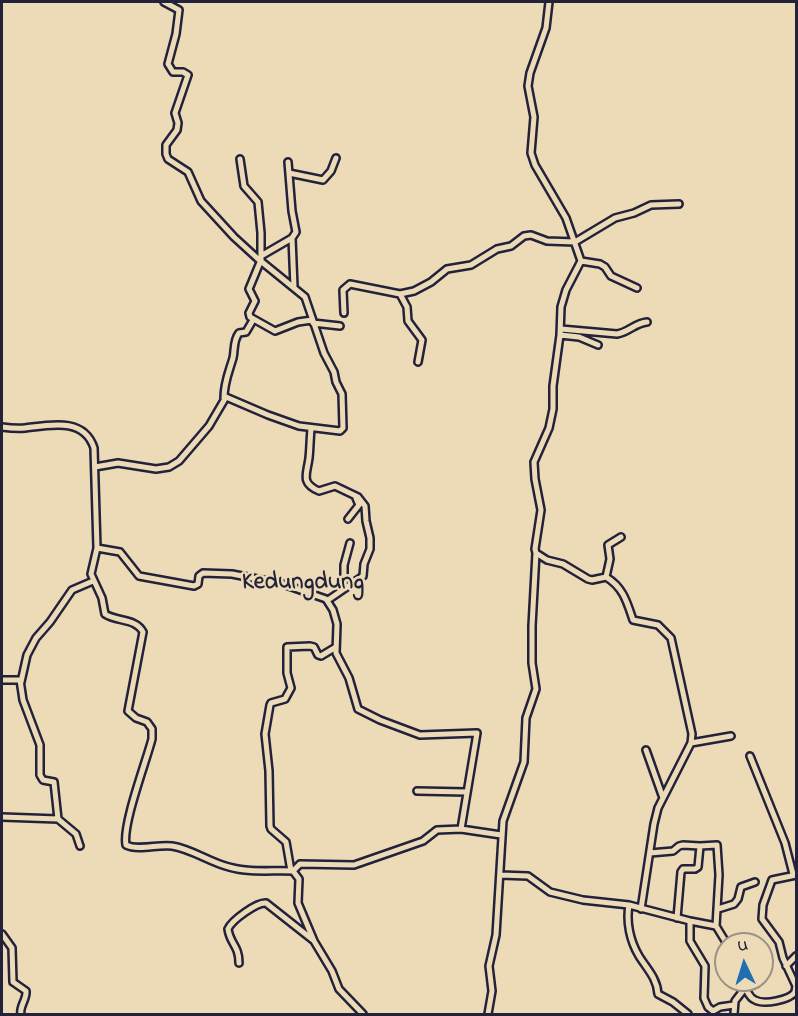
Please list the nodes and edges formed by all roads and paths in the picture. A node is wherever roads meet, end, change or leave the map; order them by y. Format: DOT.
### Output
graph roads {
  1 [pos="164,2"];
  2 [pos="549,2"];
  3 [pos="336,158"];
  4 [pos="240,159"];
  5 [pos="288,162"];
  6 [pos="289,173"];
  7 [pos="679,204"];
  8 [pos="292,238"];
  9 [pos="575,242"];
  10 [pos="261,258"];
  11 [pos="581,261"];
  12 [pos="294,287"];
  13 [pos="637,288"];
  14 [pos="399,294"];
  15 [pos="344,313"];
  16 [pos="253,320"];
  17 [pos="313,322"];
  18 [pos="647,322"];
  19 [pos="340,326"];
  20 [pos="560,332"];
  21 [pos="598,345"];
  22 [pos="418,362"];
  23 [pos="224,398"];
  24 [pos="2,427"];
  25 [pos="311,429"];
  26 [pos="95,467"];
  27 [pos="352,495"];
  28 [pos="348,519"];
  29 [pos="621,537"];
  30 [pos="350,543"];
  31 [pos="97,548"];
  32 [pos="536,553"];
  33 [pos="606,577"];
  34 [pos="93,581"];
  35 [pos="344,589"];
  36 [pos="328,600"];
  37 [pos="336,647"];
  38 [pos="2,680"];
  39 [pos="21,682"];
  40 [pos="731,736"];
  41 [pos="691,743"];
  42 [pos="646,750"];
  43 [pos="750,756"];
  44 [pos="417,791"];
  45 [pos="466,792"];
  46 [pos="663,798"];
  47 [pos="2,817"];
  48 [pos="57,819"];
  49 [pos="461,829"];
  50 [pos="501,835"];
  51 [pos="80,846"];
  52 [pos="700,846"];
  53 [pos="650,853"];
  54 [pos="796,858"];
  55 [pos="789,859"];
  56 [pos="292,871"];
  57 [pos="795,874"];
  58 [pos="500,875"];
  59 [pos="755,882"];
  60 [pos="629,905"];
  61 [pos="641,909"];
  62 [pos="718,909"];
  63 [pos="677,918"];
  64 [pos="690,921"];
  65 [pos="716,926"];
  66 [pos="720,932"];
  67 [pos="2,934"];
  68 [pos="315,943"];
  69 [pos="796,956"];
  70 [pos="239,963"];
  71 [pos="786,966"];
  72 [pos="741,992"];
  73 [pos="748,992"];
  74 [pos="734,1005"];
  75 [pos="21,1014"];
  76 [pos="363,1014"];
  77 [pos="488,1014"];
  78 [pos="688,1014"];
  79 [pos="734,1014"];
  1 -- 10 [label="street"];
  2 -- 9 [label="street"];
  3 -- 6 [label="street"];
  4 -- 10 [label="street"];
  5 -- 6 [label="street"];
  6 -- 8 [label="street"];
  7 -- 9 [label="street"];
  8 -- 10 [label="street"];
  8 -- 12 [label="street"];
  9 -- 11 [label="street"];
  9 -- 14 [label="street"];
  10 -- 12 [label="street"];
  10 -- 16 [label="street"];
  11 -- 13 [label="street"];
  11 -- 20 [label="street"];
  12 -- 17 [label="street"];
  14 -- 15 [label="street"];
  14 -- 22 [label="street"];
  16 -- 17 [label="street"];
  16 -- 23 [label="street"];
  17 -- 19 [label="street"];
  17 -- 25 [label="street"];
  18 -- 20 [label="street"];
  20 -- 21 [label="street"];
  20 -- 32 [label="street"];
  23 -- 25 [label="street"];
  23 -- 26 [label="street"];
  24 -- 26 [label="street"];
  25 -- 27 [label="street"];
  26 -- 31 [label="street"];
  27 -- 28 [label="street"];
  27 -- 35 [label="street"];
  29 -- 33 [label="street"];
  30 -- 35 [label="street"];
  31 -- 34 [label="street"];
  31 -- 36 [label="street"];
  32 -- 33 [label="street"];
  32 -- 50 [label="street"];
  33 -- 41 [label="street"];
  34 -- 39 [label="street"];
  34 -- 56 [label="street"];
  35 -- 36 [label="street"];
  36 -- 37 [label="street"];
  37 -- 45 [label="street"];
  37 -- 56 [label="street"];
  38 -- 39 [label="street"];
  39 -- 48 [label="street"];
  40 -- 41 [label="street"];
  41 -- 46 [label="street"];
  42 -- 46 [label="street"];
  43 -- 55 [label="street"];
  44 -- 45 [label="street"];
  45 -- 49 [label="street"];
  46 -- 53 [label="street"];
  47 -- 48 [label="street"];
  48 -- 51 [label="street"];
  49 -- 50 [label="street"];
  49 -- 56 [label="street"];
  50 -- 58 [label="street"];
  52 -- 53 [label="street"];
  52 -- 62 [label="street"];
  52 -- 63 [label="street"];
  53 -- 61 [label="street"];
  54 -- 55 [label="street"];
  55 -- 57 [label="street"];
  56 -- 68 [label="street"];
  57 -- 71 [label="street"];
  58 -- 60 [label="street"];
  58 -- 77 [label="street"];
  59 -- 62 [label="street"];
  60 -- 61 [label="street"];
  60 -- 78 [label="street"];
  61 -- 63 [label="street"];
  62 -- 65 [label="street"];
  63 -- 64 [label="street"];
  64 -- 65 [label="street"];
  64 -- 74 [label="street"];
  65 -- 66 [label="street"];
  67 -- 75 [label="street"];
  68 -- 70 [label="street"];
  68 -- 76 [label="street"];
  69 -- 71 [label="street"];
  71 -- 73 [label="street"];
  72 -- 74 [label="street"];
  74 -- 79 [label="street"];
}
